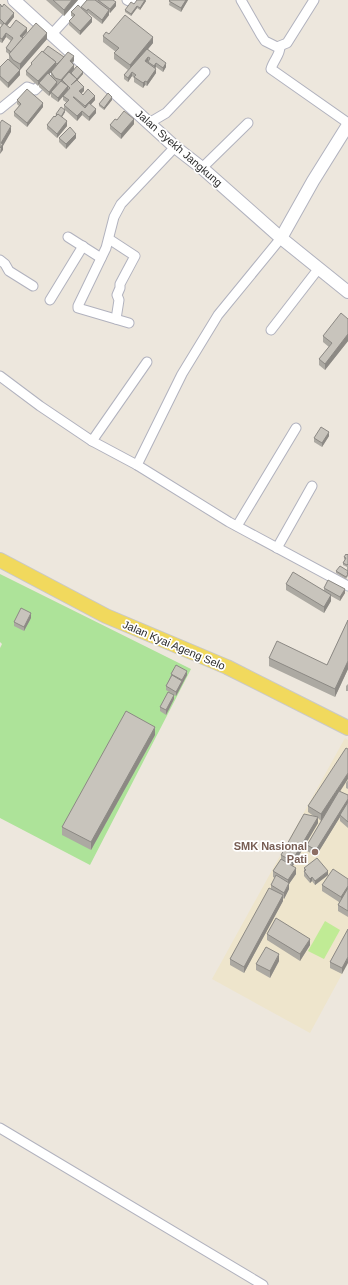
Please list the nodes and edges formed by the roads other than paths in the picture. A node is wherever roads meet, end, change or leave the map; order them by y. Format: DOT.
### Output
graph roads {
  1 [pos="14,0"];
  2 [pos="84,0"];
  3 [pos="127,0"];
  4 [pos="132,0"];
  5 [pos="241,0"];
  6 [pos="314,0"];
  7 [pos="52,34"];
  8 [pos="280,47"];
  9 [pos="72,52"];
  10 [pos="205,72"];
  11 [pos="0,110"];
  12 [pos="248,122"];
  13 [pos="149,123"];
  14 [pos="348,124"];
  15 [pos="175,148"];
  16 [pos="202,168"];
  17 [pos="68,237"];
  18 [pos="281,238"];
  19 [pos="109,239"];
  20 [pos="83,246"];
  21 [pos="101,258"];
  22 [pos="0,260"];
  23 [pos="318,268"];
  24 [pos="33,286"];
  25 [pos="348,292"];
  26 [pos="50,300"];
  27 [pos="116,319"];
  28 [pos="129,323"];
  29 [pos="271,330"];
  30 [pos="147,362"];
  31 [pos="0,376"];
  32 [pos="296,428"];
  33 [pos="92,441"];
  34 [pos="138,466"];
  35 [pos="312,486"];
  36 [pos="237,526"];
  37 [pos="277,548"];
  38 [pos="0,560"];
  39 [pos="348,586"];
  40 [pos="348,728"];
  41 [pos="0,1128"];
  42 [pos="263,1285"];
  1 -- 7 [label="main road, Jalan Syekh Jangkung"];
  2 -- 7 [label="street"];
  3 -- 4 [label="street"];
  5 -- 8 [label="street"];
  6 -- 8 [label="street"];
  7 -- 9 [label="main road, Jalan Syekh Jangkung"];
  8 -- 14 [label="street"];
  9 -- 11 [label="street"];
  9 -- 13 [label="main road, Jalan Syekh Jangkung"];
  10 -- 13 [label="street"];
  12 -- 16 [label="street"];
  13 -- 15 [label="main road, Jalan Syekh Jangkung"];
  14 -- 18 [label="main road"];
  15 -- 16 [label="main road, Jalan Syekh Jangkung"];
  15 -- 19 [label="street"];
  16 -- 18 [label="main road, Jalan Syekh Jangkung"];
  17 -- 20 [label="street"];
  18 -- 23 [label="main road, Jalan Syekh Jangkung"];
  18 -- 34 [label="street"];
  19 -- 21 [label="street"];
  19 -- 27 [label="street"];
  20 -- 21 [label="street"];
  20 -- 26 [label="street"];
  21 -- 27 [label="street"];
  22 -- 24 [label="street"];
  23 -- 25 [label="main road, Jalan Syekh Jangkung"];
  23 -- 29 [label="street"];
  27 -- 28 [label="street"];
  30 -- 33 [label="street"];
  31 -- 33 [label="street"];
  32 -- 36 [label="street"];
  33 -- 34 [label="street"];
  34 -- 36 [label="street"];
  35 -- 37 [label="street"];
  36 -- 37 [label="street"];
  37 -- 39 [label="street"];
  38 -- 40 [label="main road, Jalan Kyai Ageng Selo"];
  41 -- 42 [label="street"];
}
